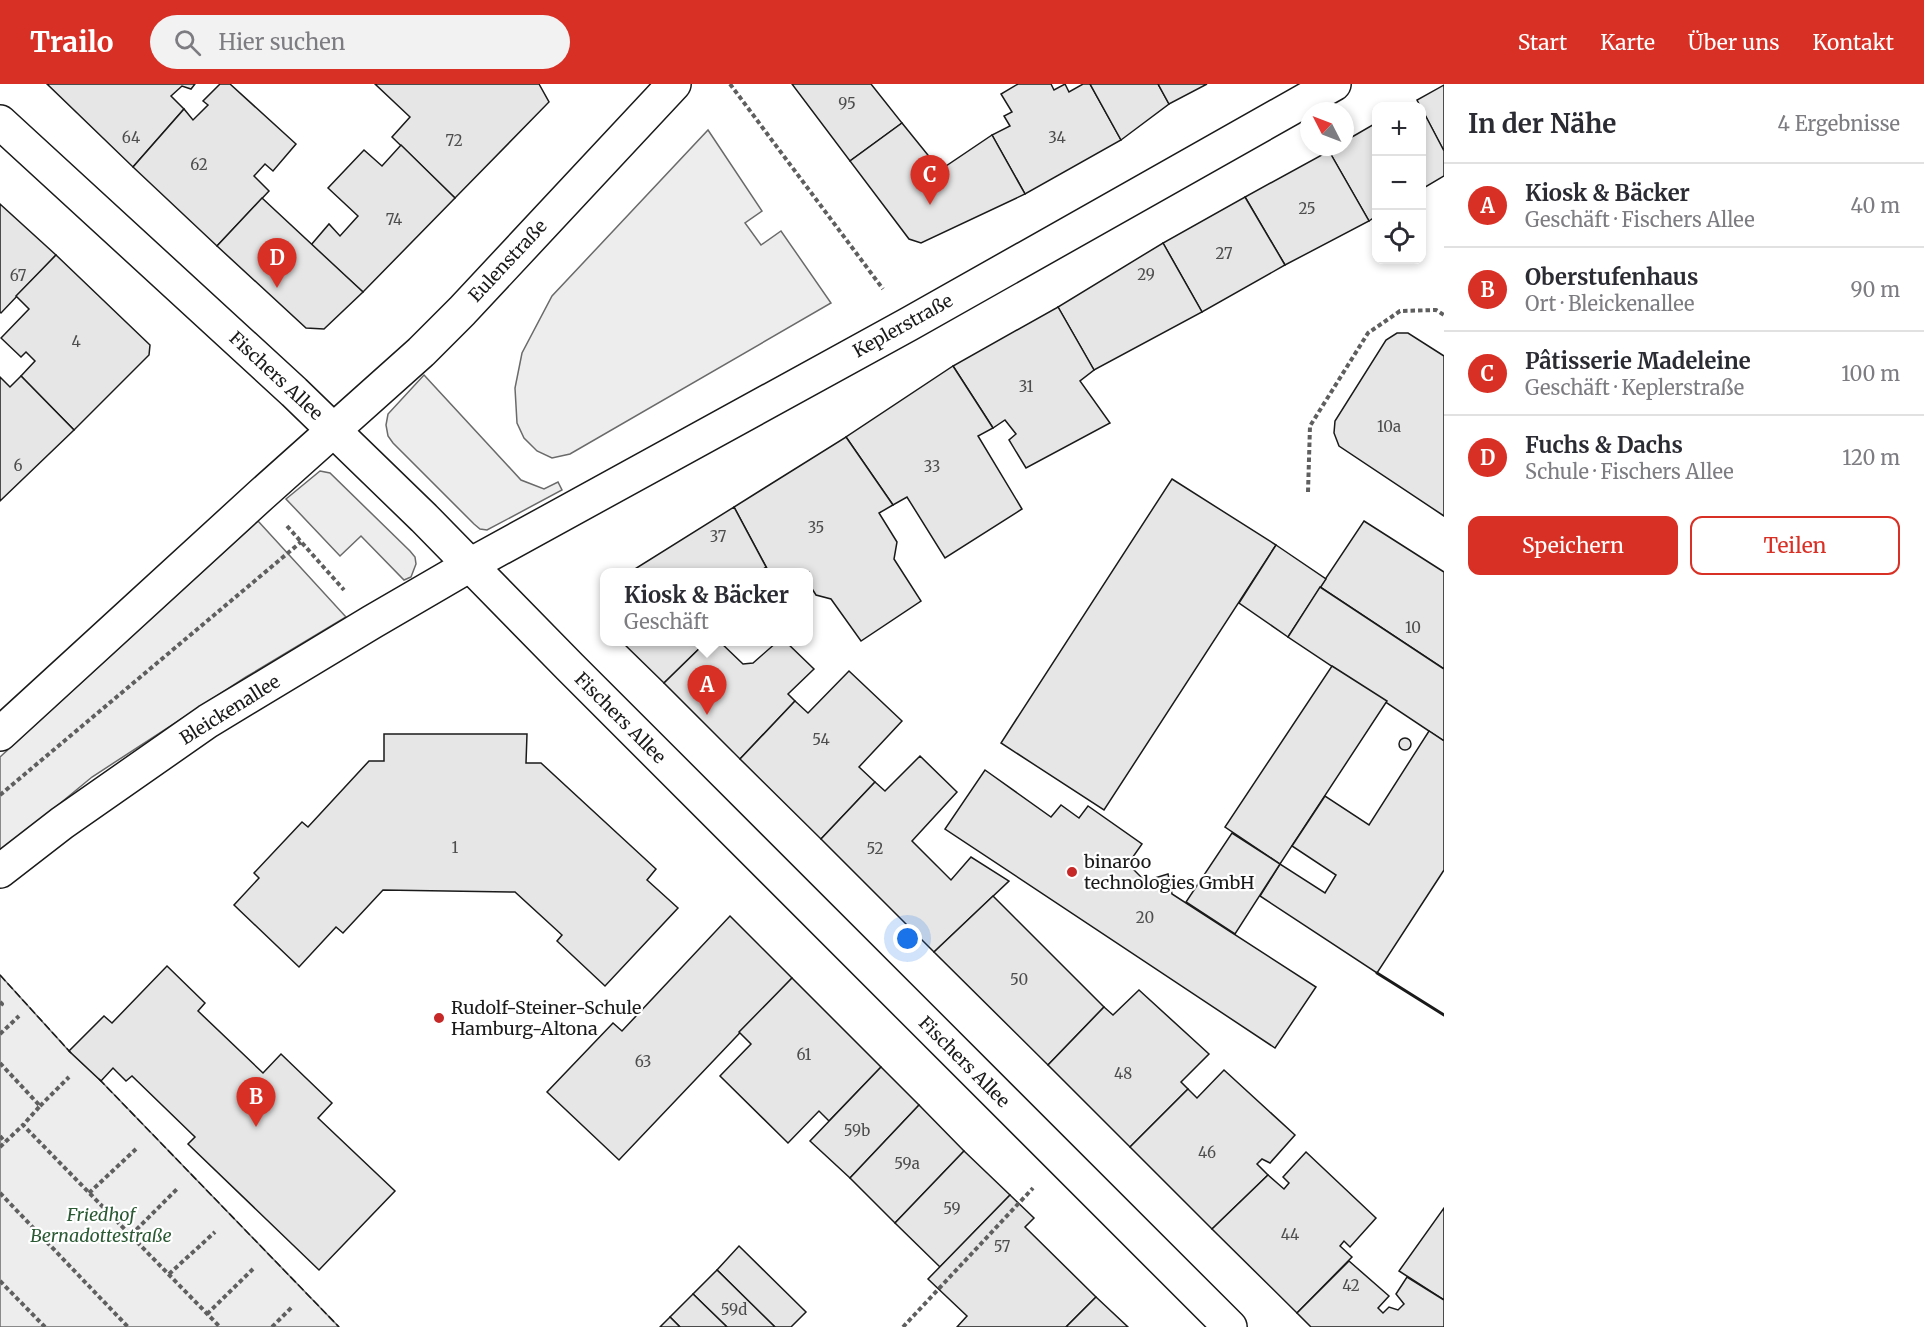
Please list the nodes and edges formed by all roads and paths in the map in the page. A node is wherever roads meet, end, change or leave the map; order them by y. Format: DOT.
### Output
graph roads {
  1 [pos="674,84"];
  2 [pos="730,84"];
  3 [pos="1334,84"];
  4 [pos="0,122"];
  5 [pos="1444,315"];
  6 [pos="909,324"];
  7 [pos="333,429"];
  8 [pos="1308,492"];
  9 [pos="261,495"];
  10 [pos="301,542"];
  11 [pos="470,565"];
  12 [pos="372,622"];
  13 [pos="0,734"];
  14 [pos="0,795"];
  15 [pos="0,871"];
  16 [pos="19,1016"];
  17 [pos="0,1034"];
  18 [pos="0,1063"];
  19 [pos="69,1077"];
  20 [pos="40,1106"];
  21 [pos="23,1125"];
  22 [pos="0,1136"];
  23 [pos="5,1142"];
  24 [pos="0,1147"];
  25 [pos="136,1149"];
  26 [pos="177,1190"];
  27 [pos="0,1193"];
  28 [pos="90,1193"];
  29 [pos="1019,1203"];
  30 [pos="215,1232"];
  31 [pos="131,1235"];
  32 [pos="253,1269"];
  33 [pos="169,1274"];
  34 [pos="0,1281"];
  35 [pos="292,1307"];
  36 [pos="207,1314"];
  37 [pos="45,1327"];
  38 [pos="128,1327"];
  39 [pos="220,1327"];
  40 [pos="272,1327"];
  41 [pos="903,1327"];
  42 [pos="1230,1327"];
  1 -- 7 [label="street, Eulenstraße"];
  2 -- 6 [label="path"];
  3 -- 6 [label="street, Keplerstraße"];
  4 -- 7 [label="street, Fischers Allee"];
  5 -- 8 [label="path"];
  6 -- 11 [label="street, Keplerstraße"];
  7 -- 9 [label="street"];
  7 -- 11 [label="street, Fischers Allee"];
  9 -- 10 [label="path"];
  9 -- 13 [label="street"];
  10 -- 12 [label="path"];
  10 -- 14 [label="path"];
  11 -- 12 [label="street, Bleickenallee"];
  11 -- 42 [label="street, Fischers Allee"];
  12 -- 15 [label="street, Bleickenallee"];
  16 -- 17 [label="path"];
  18 -- 20 [label="path"];
  19 -- 20 [label="path"];
  20 -- 21 [label="path"];
  21 -- 23 [label="path"];
  21 -- 28 [label="path"];
  22 -- 23 [label="path"];
  23 -- 24 [label="path"];
  25 -- 28 [label="path"];
  26 -- 31 [label="path"];
  27 -- 38 [label="path"];
  28 -- 31 [label="path"];
  29 -- 41 [label="path"];
  30 -- 33 [label="path"];
  31 -- 33 [label="path"];
  32 -- 36 [label="path"];
  33 -- 36 [label="path"];
  34 -- 37 [label="path"];
  35 -- 40 [label="path"];
  36 -- 39 [label="path"];
}
